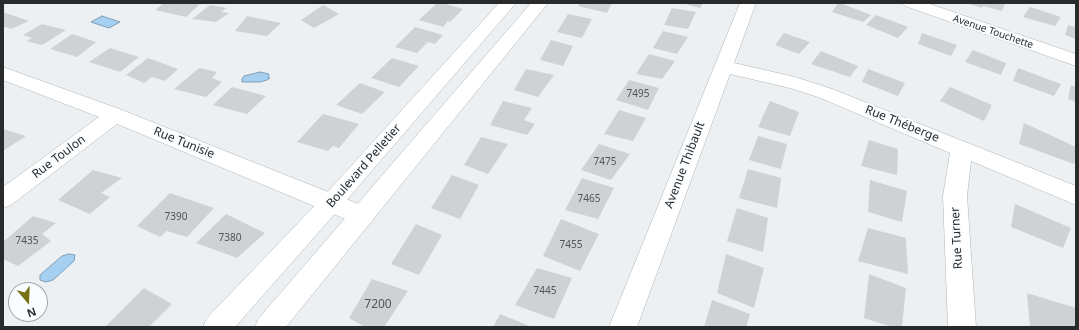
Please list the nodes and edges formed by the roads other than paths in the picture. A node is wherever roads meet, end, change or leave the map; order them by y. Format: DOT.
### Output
graph roads {
  1 [pos="508,3"];
  2 [pos="540,3"];
  3 [pos="748,3"];
  4 [pos="911,3"];
  5 [pos="1076,60"];
  6 [pos="723,66"];
  7 [pos="3,73"];
  8 [pos="115,115"];
  9 [pos="962,149"];
  10 [pos="1076,196"];
  11 [pos="3,199"];
  12 [pos="331,203"];
  13 [pos="363,216"];
  14 [pos="217,327"];
  15 [pos="269,327"];
  16 [pos="623,327"];
  17 [pos="962,327"];
  1 -- 12 [label="street, Boulevard Pelletier"];
  2 -- 13 [label="street"];
  3 -- 6 [label="street, Avenue Thibault"];
  4 -- 5 [label="street, Avenue Touchette"];
  6 -- 9 [label="street, Rue Théberge"];
  6 -- 16 [label="street, Avenue Thibault"];
  7 -- 8 [label="street, Rue Tunisie"];
  8 -- 11 [label="street, Rue Toulon"];
  8 -- 12 [label="street, Rue Tunisie"];
  9 -- 10 [label="street, Rue Théberge"];
  9 -- 17 [label="street, Rue Turner"];
  12 -- 13 [label="street, Rue Tunisie"];
  12 -- 14 [label="street, Boulevard Pelletier"];
  13 -- 15 [label="street"];
}
